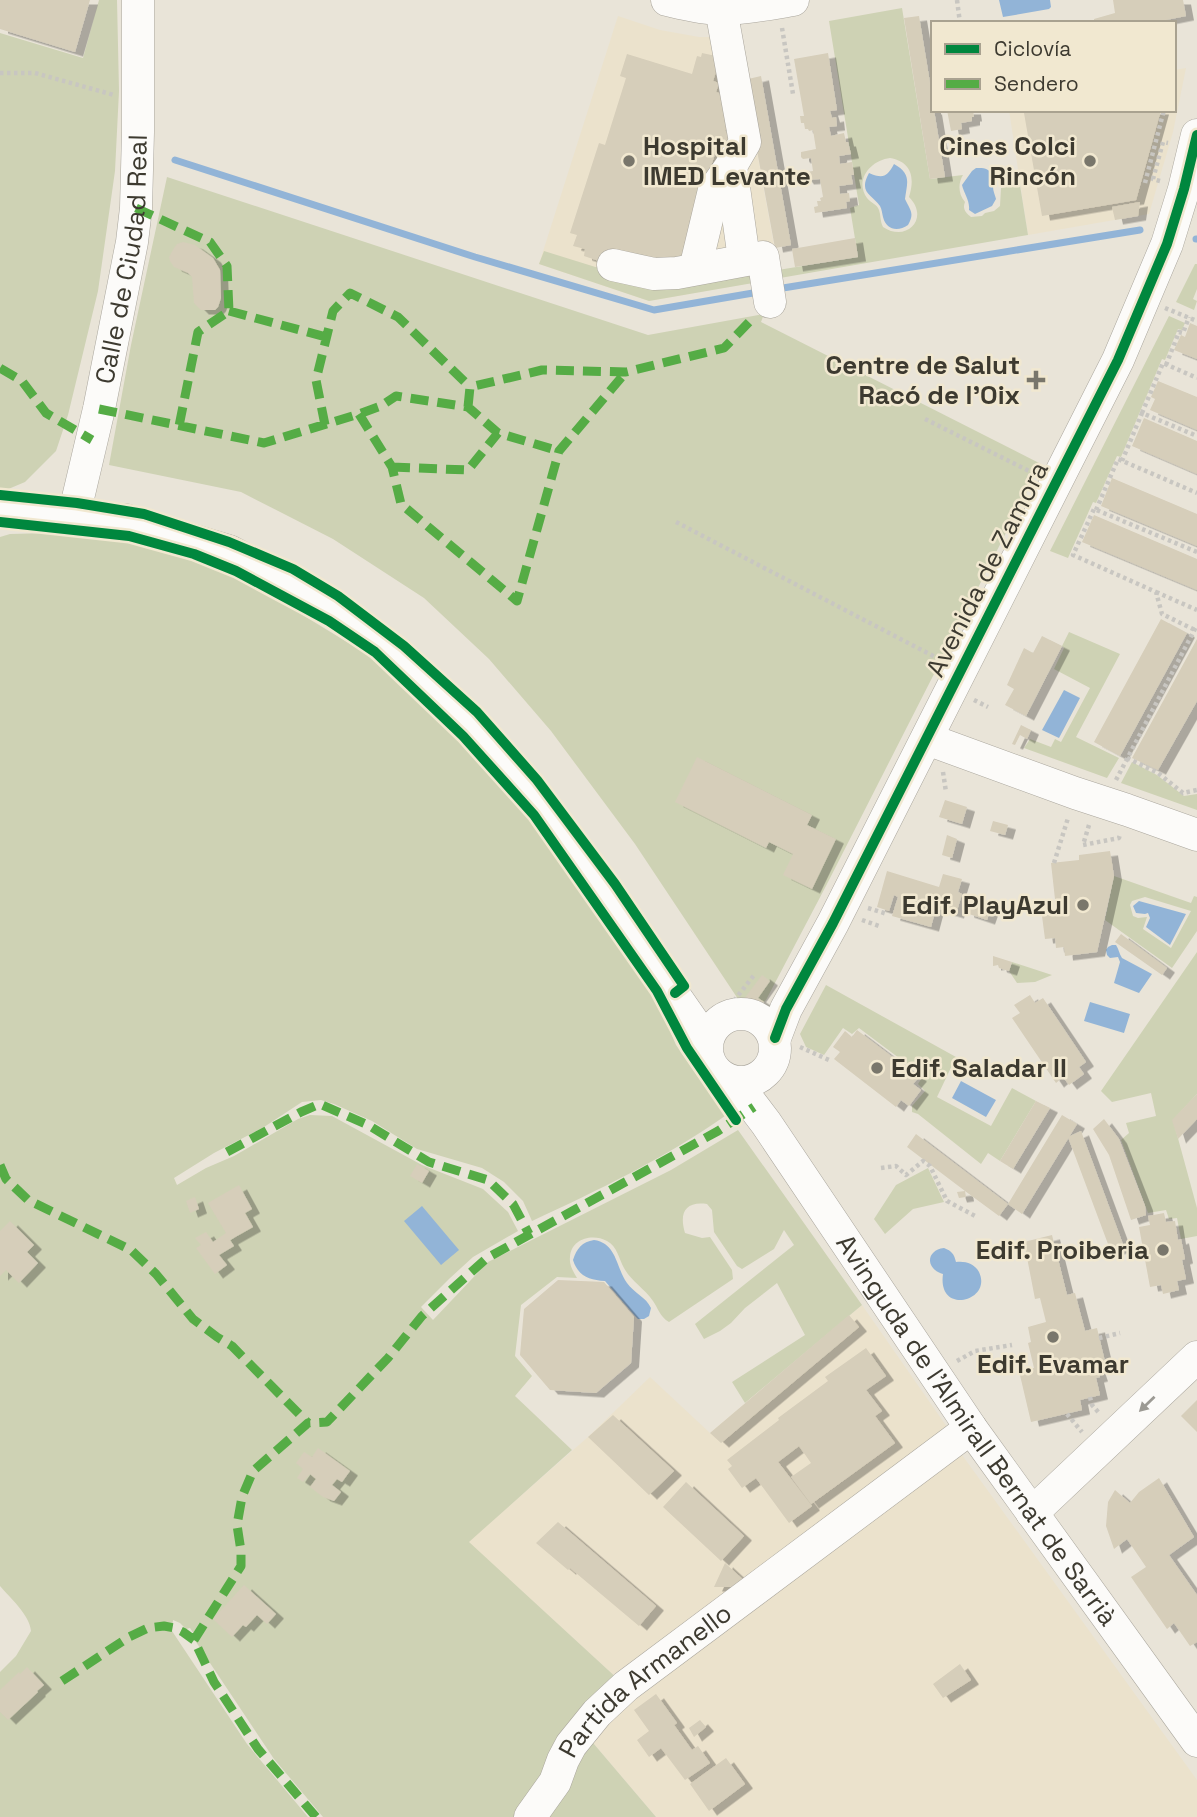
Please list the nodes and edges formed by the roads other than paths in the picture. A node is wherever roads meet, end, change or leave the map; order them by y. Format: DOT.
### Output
graph roads {
  1 [pos="138,0"];
  2 [pos="667,0"];
  3 [pos="786,1"];
  4 [pos="721,9"];
  5 [pos="1197,135"];
  6 [pos="738,154"];
  7 [pos="613,265"];
  8 [pos="695,269"];
  9 [pos="4,513"];
  10 [pos="74,515"];
  11 [pos="927,739"];
  12 [pos="1197,835"];
  13 [pos="686,1010"];
  14 [pos="756,1019"];
  15 [pos="707,1042"];
  16 [pos="750,1078"];
  17 [pos="1197,1357"];
  18 [pos="971,1429"];
  19 [pos="1032,1513"];
  20 [pos="1197,1741"];
  21 [pos="530,1817"];
  1 -- 10 [label="street, Calle de Ciudad Real"];
  2 -- 4 [label="street"];
  3 -- 4 [label="street"];
  4 -- 6 [label="street"];
  5 -- 11 [label="street, Avenida de Zamora"];
  6 -- 8 [label="street"];
  6 -- 8 [label="street"];
  7 -- 8 [label="street"];
  9 -- 10 [label="street"];
  10 -- 13 [label="street"];
  11 -- 12 [label="street"];
  11 -- 14 [label="street, Avenida de Zamora"];
  13 -- 14 [label="street"];
  13 -- 15 [label="street"];
  14 -- 15 [label="street"];
  14 -- 16 [label="street"];
  15 -- 16 [label="street"];
  16 -- 18 [label="street, Avinguda de l'Almirall Bernat de Sarrià"];
  17 -- 19 [label="street, one-way"];
  18 -- 19 [label="street, Avinguda de l'Almirall Bernat de Sarrià"];
  18 -- 21 [label="street, Partida Armanello"];
  19 -- 20 [label="street, Avinguda de l'Almirall Bernat de Sarrià"];
}
